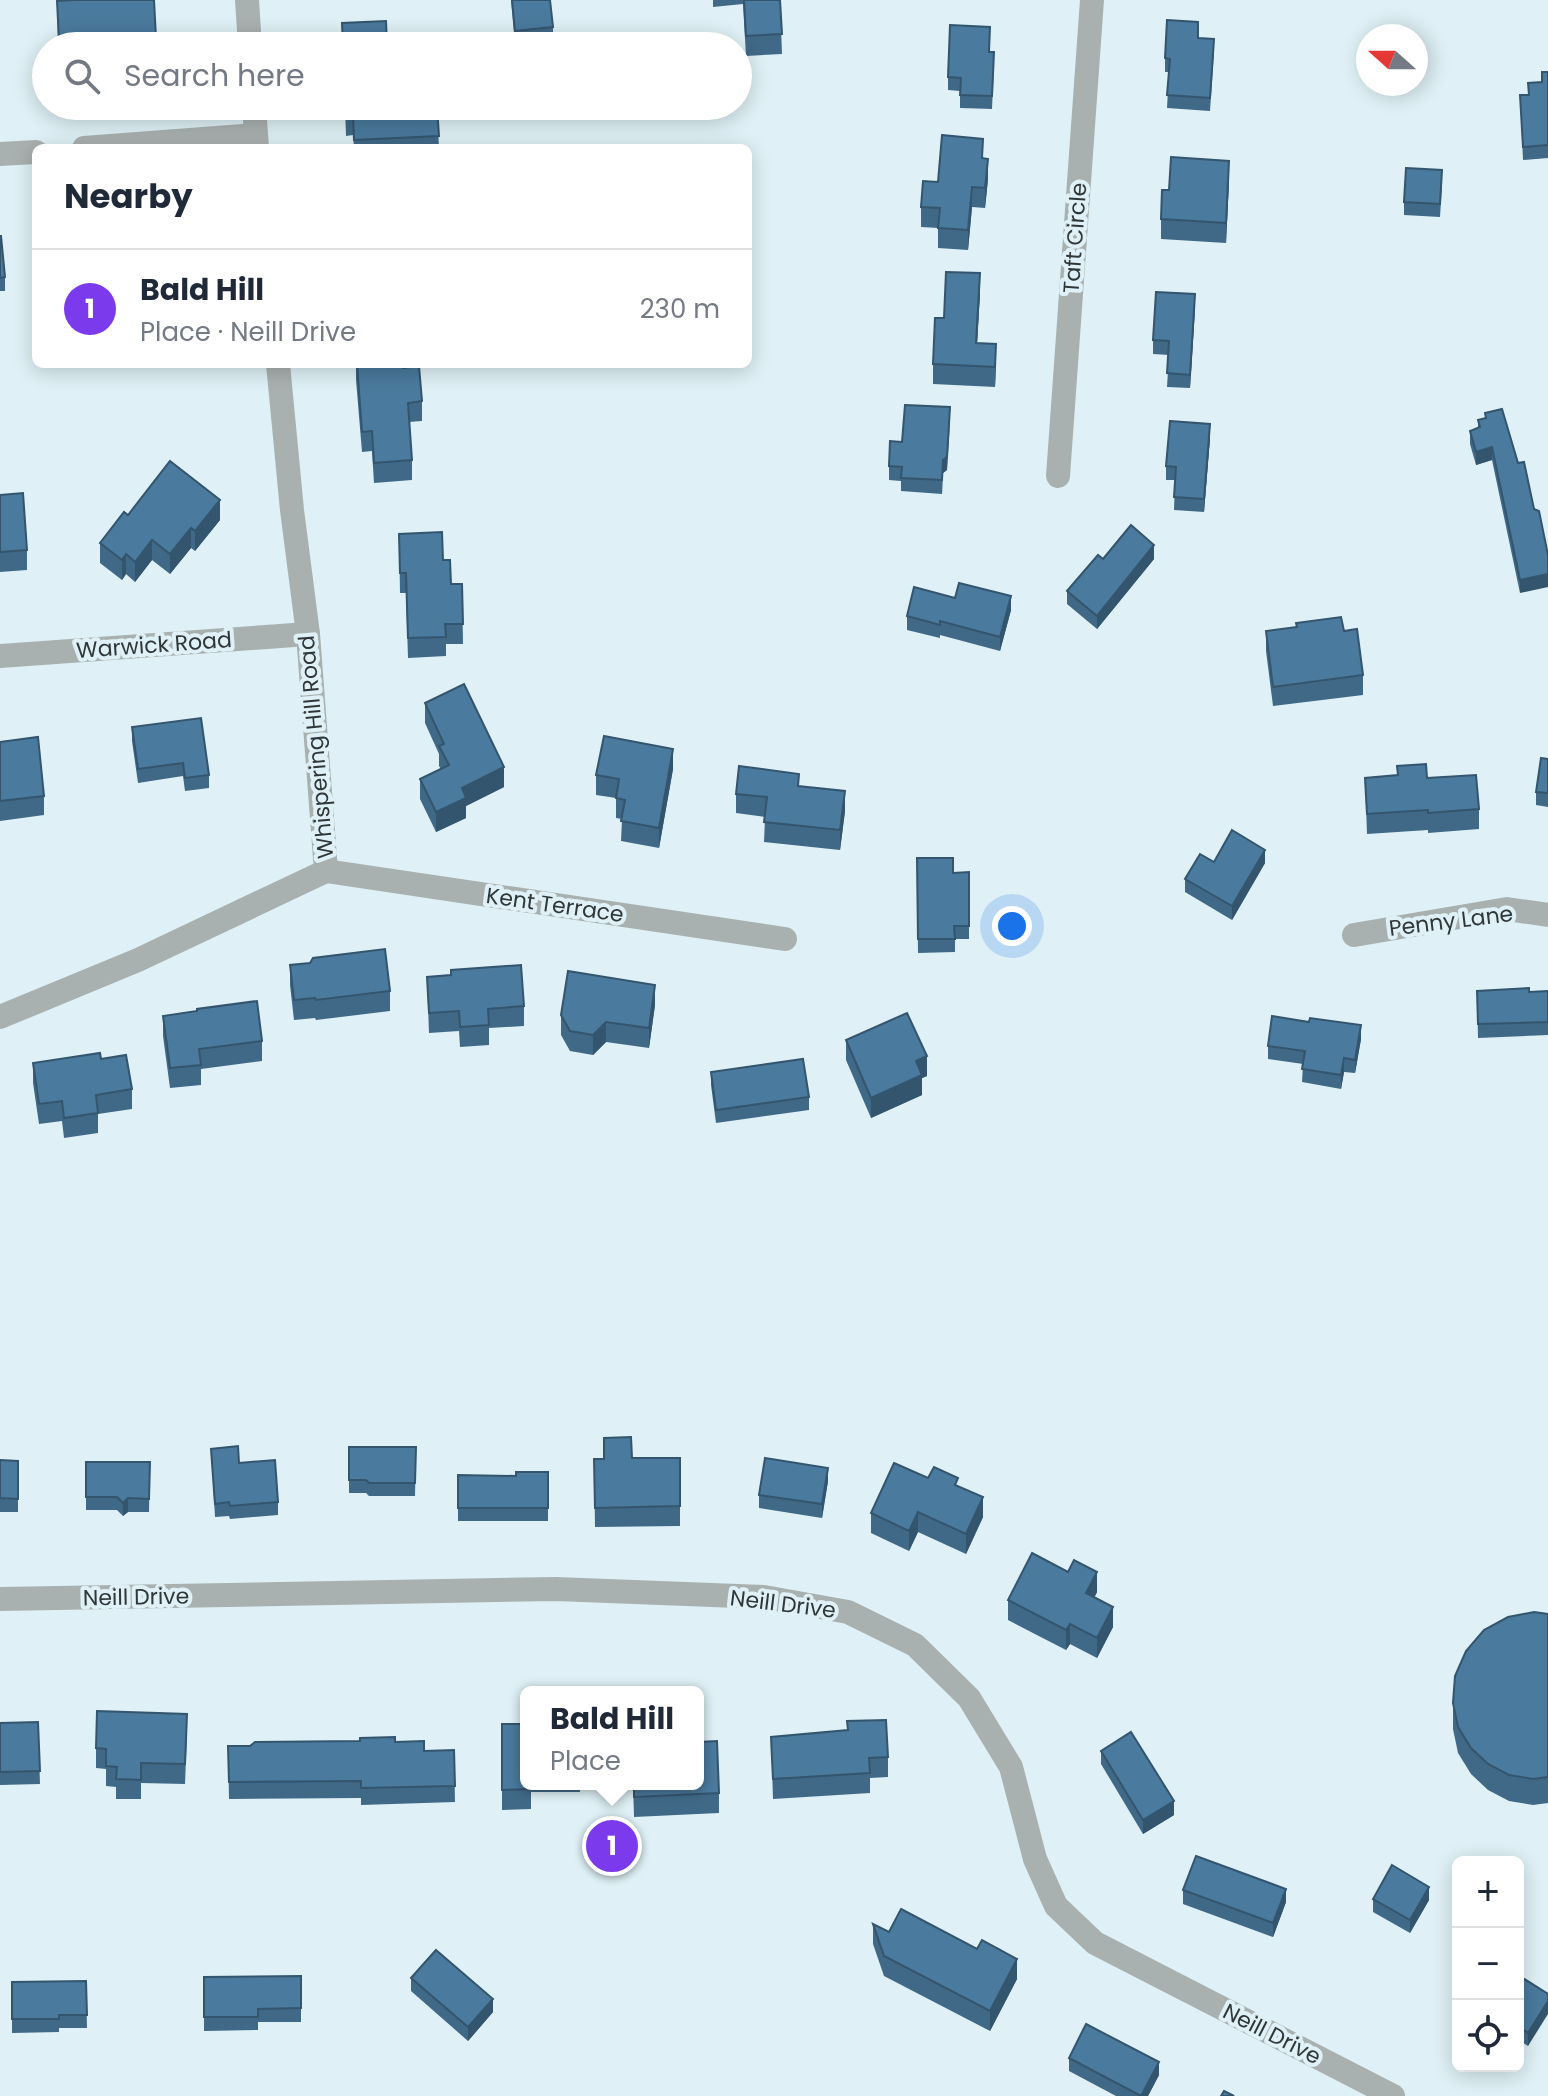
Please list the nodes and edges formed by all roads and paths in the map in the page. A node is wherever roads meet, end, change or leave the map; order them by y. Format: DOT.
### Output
graph roads {
  1 [pos="247,0"];
  2 [pos="1092,0"];
  3 [pos="249,32"];
  4 [pos="255,120"];
  5 [pos="256,142"];
  6 [pos="199,144"];
  7 [pos="32,152"];
  8 [pos="0,154"];
  9 [pos="278,368"];
  10 [pos="1058,476"];
  11 [pos="308,634"];
  12 [pos="0,656"];
  13 [pos="326,871"];
  14 [pos="1548,915"];
  15 [pos="1354,935"];
  16 [pos="785,939"];
  17 [pos="0,1017"];
  18 [pos="0,1599"];
  19 [pos="1393,2096"];
  1 -- 3 [label="street"];
  2 -- 10 [label="street, Taft Circle"];
  4 -- 5 [label="street"];
  5 -- 6 [label="street"];
  7 -- 8 [label="street"];
  9 -- 11 [label="street, Whispering Hill Road"];
  11 -- 12 [label="street, Warwick Road"];
  11 -- 13 [label="street, Whispering Hill Road"];
  13 -- 16 [label="street, Kent Terrace"];
  13 -- 17 [label="street, Whispering Hill Road"];
  14 -- 15 [label="street, Penny Lane"];
  18 -- 19 [label="street, Neill Drive"];
}
